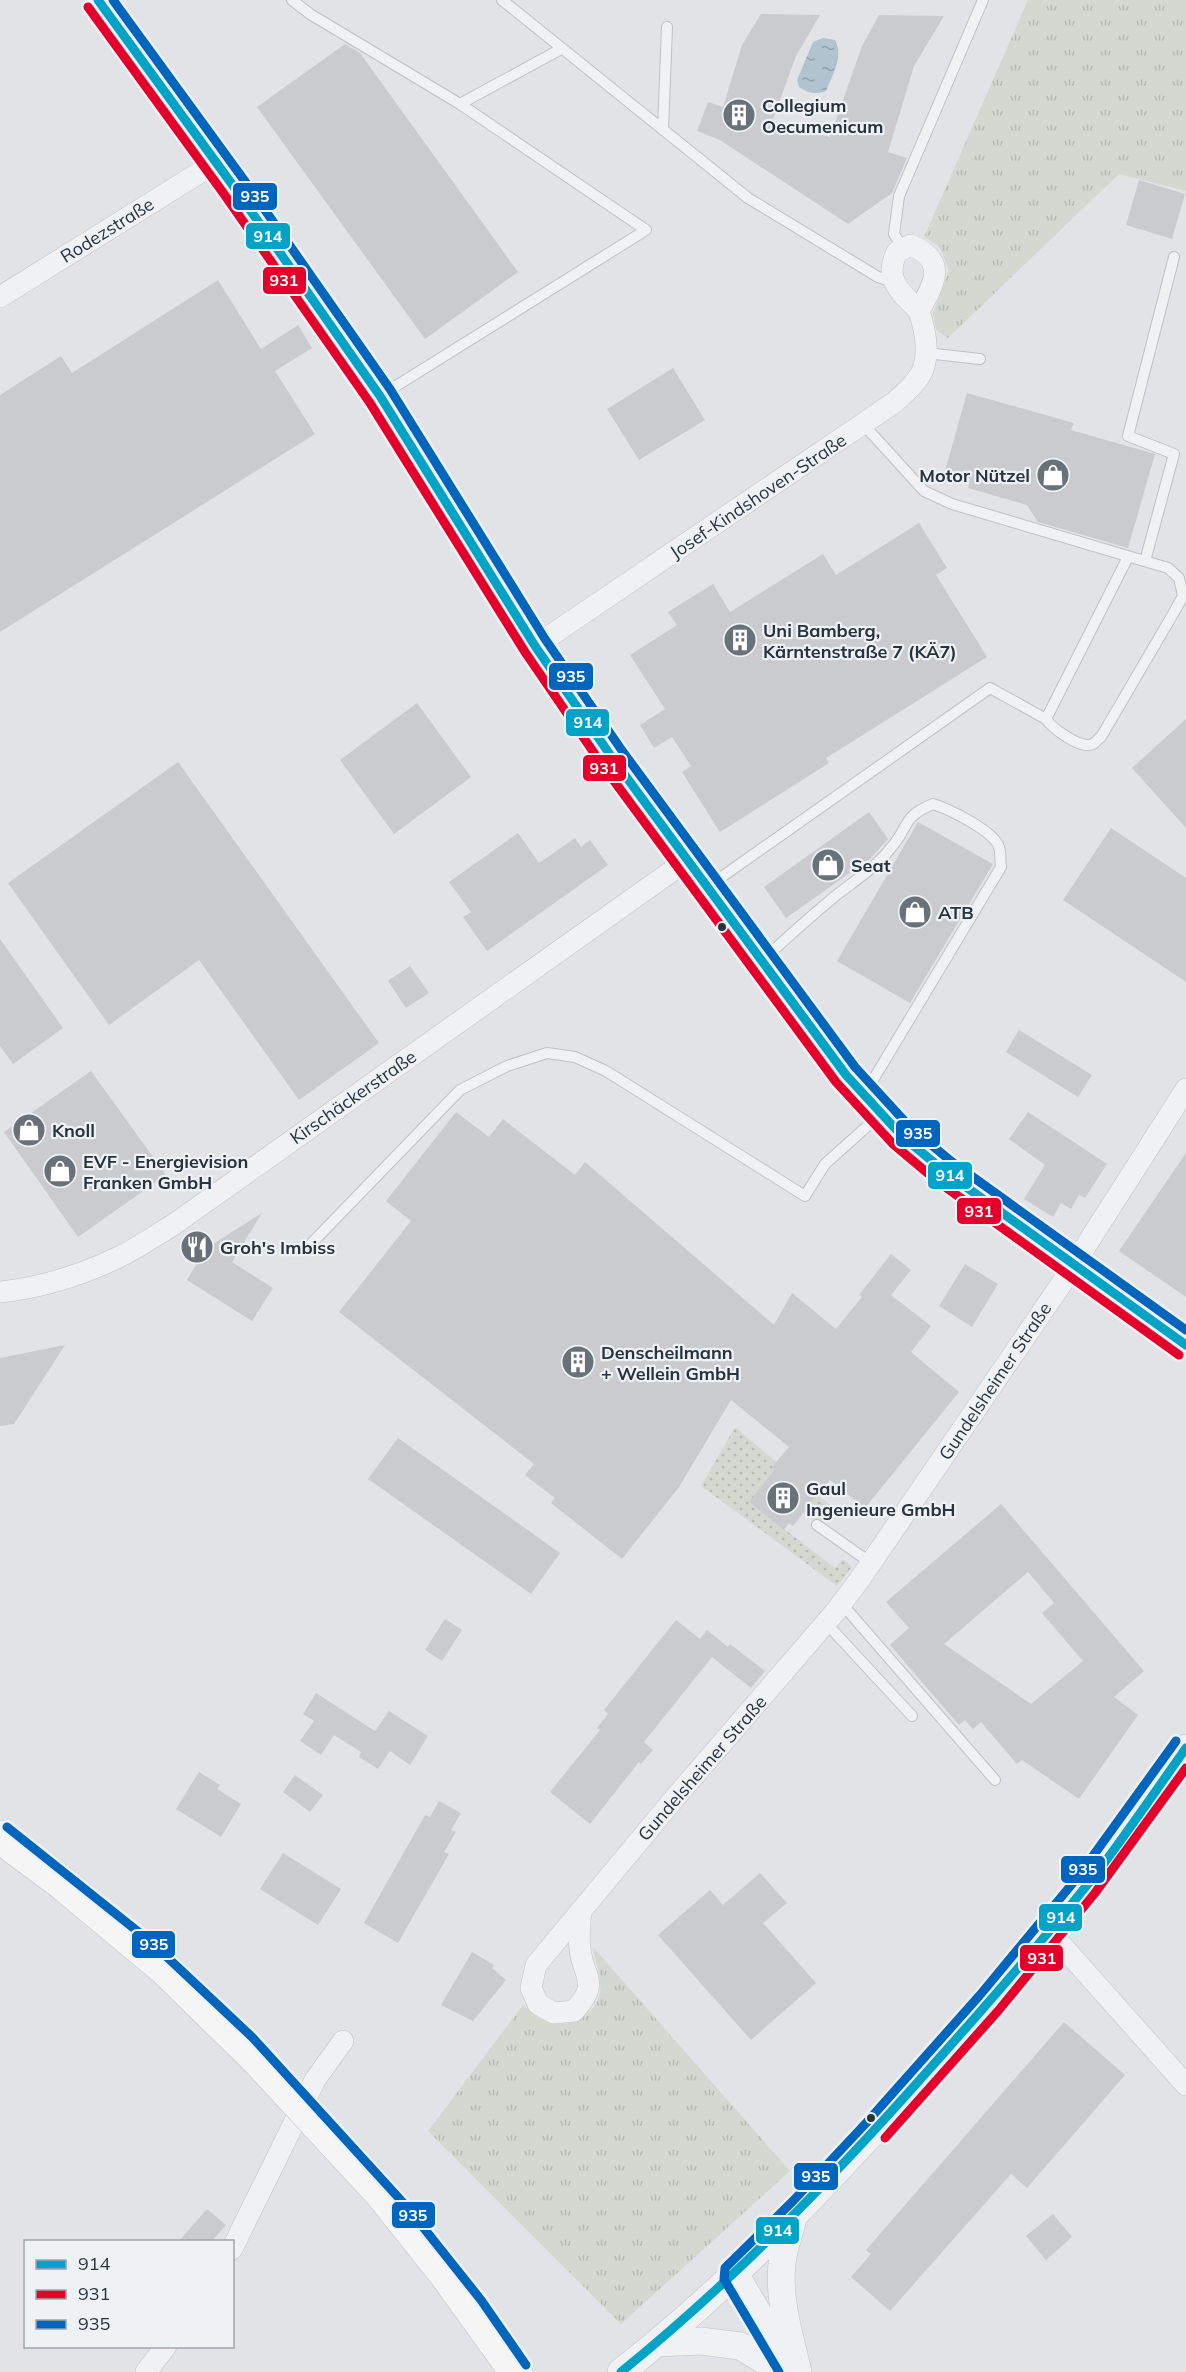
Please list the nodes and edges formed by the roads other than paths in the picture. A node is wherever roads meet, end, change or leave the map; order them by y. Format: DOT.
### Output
graph roads {
  1 [pos="98,0"];
  2 [pos="292,0"];
  3 [pos="502,0"];
  4 [pos="982,0"];
  5 [pos="667,27"];
  6 [pos="561,49"];
  7 [pos="460,104"];
  8 [pos="663,130"];
  9 [pos="215,163"];
  10 [pos="903,248"];
  11 [pos="1174,257"];
  12 [pos="893,282"];
  13 [pos="0,297"];
  14 [pos="919,311"];
  15 [pos="926,353"];
  16 [pos="980,359"];
  17 [pos="380,396"];
  18 [pos="863,424"];
  19 [pos="1128,556"];
  20 [pos="1145,561"];
  21 [pos="535,646"];
  22 [pos="1046,719"];
  23 [pos="686,861"];
  24 [pos="706,888"];
  25 [pos="761,962"];
  26 [pos="1186,1089"];
  27 [pos="864,1095"];
  28 [pos="881,1114"];
  29 [pos="307,1248"];
  30 [pos="1074,1263"];
  31 [pos="0,1292"];
  32 [pos="1186,1345"];
  33 [pos="817,1525"];
  34 [pos="871,1563"];
  35 [pos="842,1604"];
  36 [pos="826,1623"];
  37 [pos="912,1716"];
  38 [pos="1186,1748"];
  39 [pos="995,1780"];
  40 [pos="0,1837"];
  41 [pos="0,1863"];
  42 [pos="581,1910"];
  43 [pos="1049,1931"];
  44 [pos="343,2041"];
  45 [pos="253,2069"];
  46 [pos="1186,2085"];
  47 [pos="794,2217"];
  48 [pos="234,2244"];
  49 [pos="735,2274"];
  50 [pos="657,2343"];
  51 [pos="164,2348"];
  52 [pos="506,2369"];
  53 [pos="146,2372"];
  54 [pos="621,2372"];
  55 [pos="784,2372"];
  56 [pos="793,2372"];
  57 [pos="798,2372"];
  1 -- 9 [label="street"];
  2 -- 7 [label="lane"];
  3 -- 6 [label="lane"];
  4 -- 10 [label="lane"];
  5 -- 8 [label="lane"];
  6 -- 7 [label="lane"];
  6 -- 8 [label="lane"];
  7 -- 17 [label="lane"];
  8 -- 12 [label="lane"];
  9 -- 13 [label="street, Rodezstraße"];
  9 -- 17 [label="street"];
  10 -- 12 [label="street"];
  10 -- 14 [label="street"];
  11 -- 20 [label="lane"];
  12 -- 14 [label="street, Josef-Kindshoven-Straße"];
  14 -- 15 [label="street, Josef-Kindshoven-Straße"];
  15 -- 16 [label="lane"];
  15 -- 18 [label="street, Josef-Kindshoven-Straße"];
  17 -- 21 [label="street"];
  18 -- 19 [label="lane"];
  18 -- 21 [label="street, Josef-Kindshoven-Straße"];
  19 -- 20 [label="lane"];
  19 -- 22 [label="lane"];
  20 -- 22 [label="lane"];
  21 -- 23 [label="street"];
  22 -- 24 [label="lane"];
  23 -- 24 [label="street"];
  23 -- 31 [label="street, Kirschäckerstraße"];
  24 -- 25 [label="street"];
  25 -- 27 [label="street"];
  25 -- 27 [label="lane"];
  26 -- 30 [label="street, Gundelsheimer Straße"];
  27 -- 28 [label="street"];
  28 -- 29 [label="lane"];
  28 -- 30 [label="street"];
  30 -- 32 [label="street"];
  30 -- 34 [label="street, Gundelsheimer Straße"];
  33 -- 34 [label="lane"];
  34 -- 35 [label="street, Gundelsheimer Straße"];
  35 -- 36 [label="street, Gundelsheimer Straße"];
  35 -- 39 [label="lane"];
  36 -- 37 [label="lane"];
  36 -- 42 [label="street, Gundelsheimer Straße"];
  38 -- 43 [label="street"];
  40 -- 45 [label="main road"];
  41 -- 45 [label="main road"];
  43 -- 46 [label="street"];
  43 -- 47 [label="street"];
  44 -- 48 [label="street"];
  45 -- 52 [label="main road"];
  47 -- 49 [label="street"];
  47 -- 57 [label="street"];
  49 -- 50 [label="street"];
  49 -- 56 [label="street"];
  50 -- 54 [label="street"];
  50 -- 55 [label="street"];
  51 -- 53 [label="street"];
}
